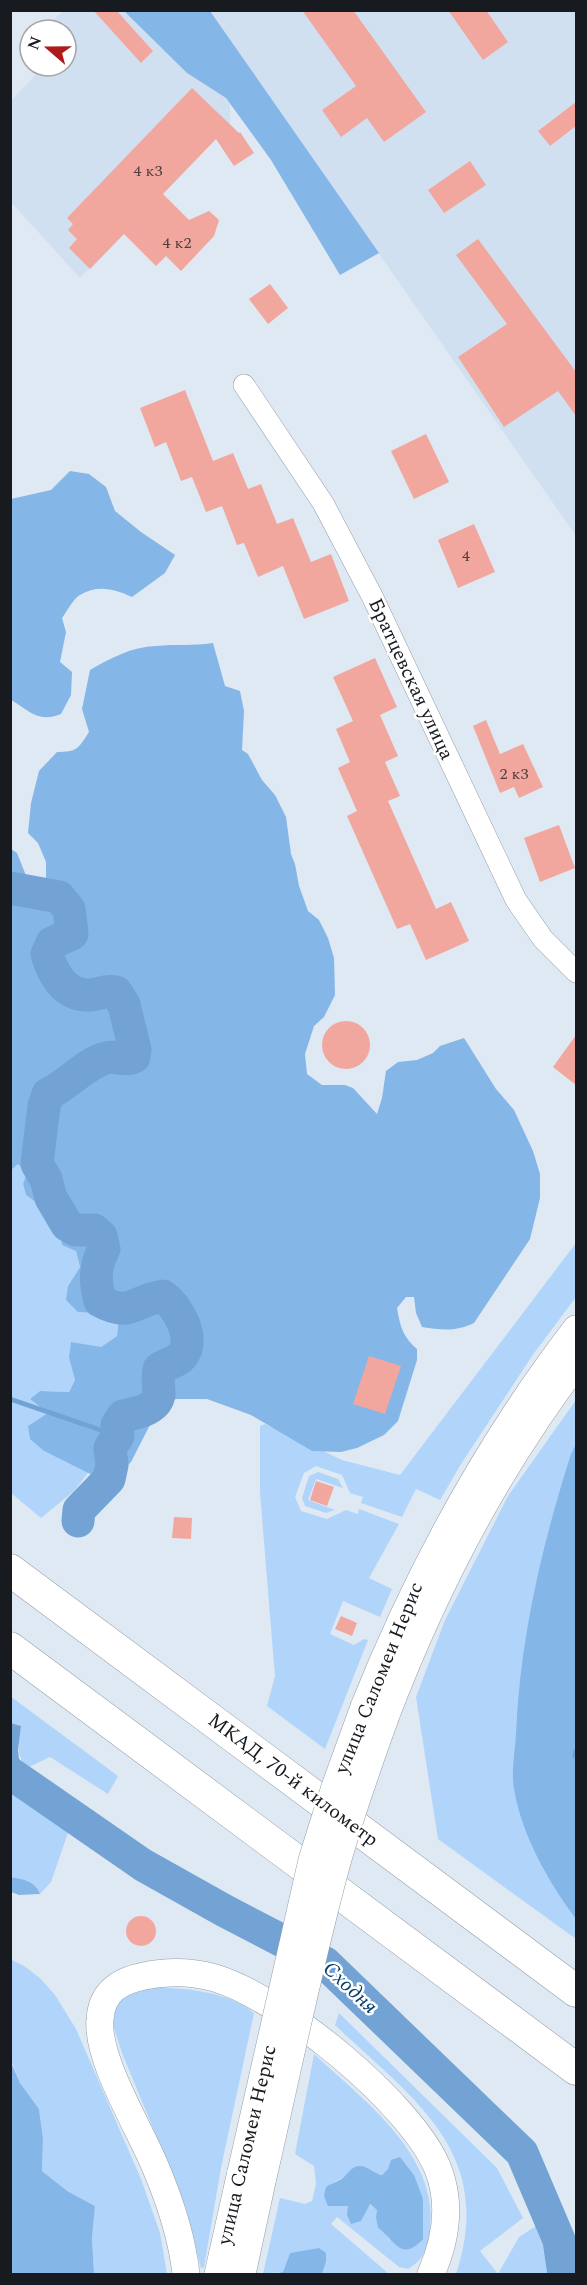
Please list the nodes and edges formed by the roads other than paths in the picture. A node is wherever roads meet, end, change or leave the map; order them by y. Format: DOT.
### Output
graph roads {
  1 [pos="244,385"];
  2 [pos="576,972"];
  3 [pos="576,1329"];
  4 [pos="576,1364"];
  5 [pos="10,1570"];
  6 [pos="10,1648"];
  7 [pos="375,1711"];
  8 [pos="576,1991"];
  9 [pos="576,2068"];
  10 [pos="252,2175"];
  11 [pos="186,2274"];
  12 [pos="218,2274"];
  13 [pos="242,2274"];
  14 [pos="431,2274"];
  1 -- 2 [label="street, Братцевская улица"];
  3 -- 7 [label="main road, улица Саломеи Нерис"];
  4 -- 7 [label="main road, улица Саломеи Нерис"];
  5 -- 8 [label="highway, МКАД, 70-й километр"];
  6 -- 9 [label="highway"];
  7 -- 10 [label="main road, улица Саломеи Нерис, bridge"];
  10 -- 12 [label="main road, улица Саломеи Нерис"];
  10 -- 13 [label="main road, улица Саломеи Нерис"];
  11 -- 14 [label="main road"];
}
